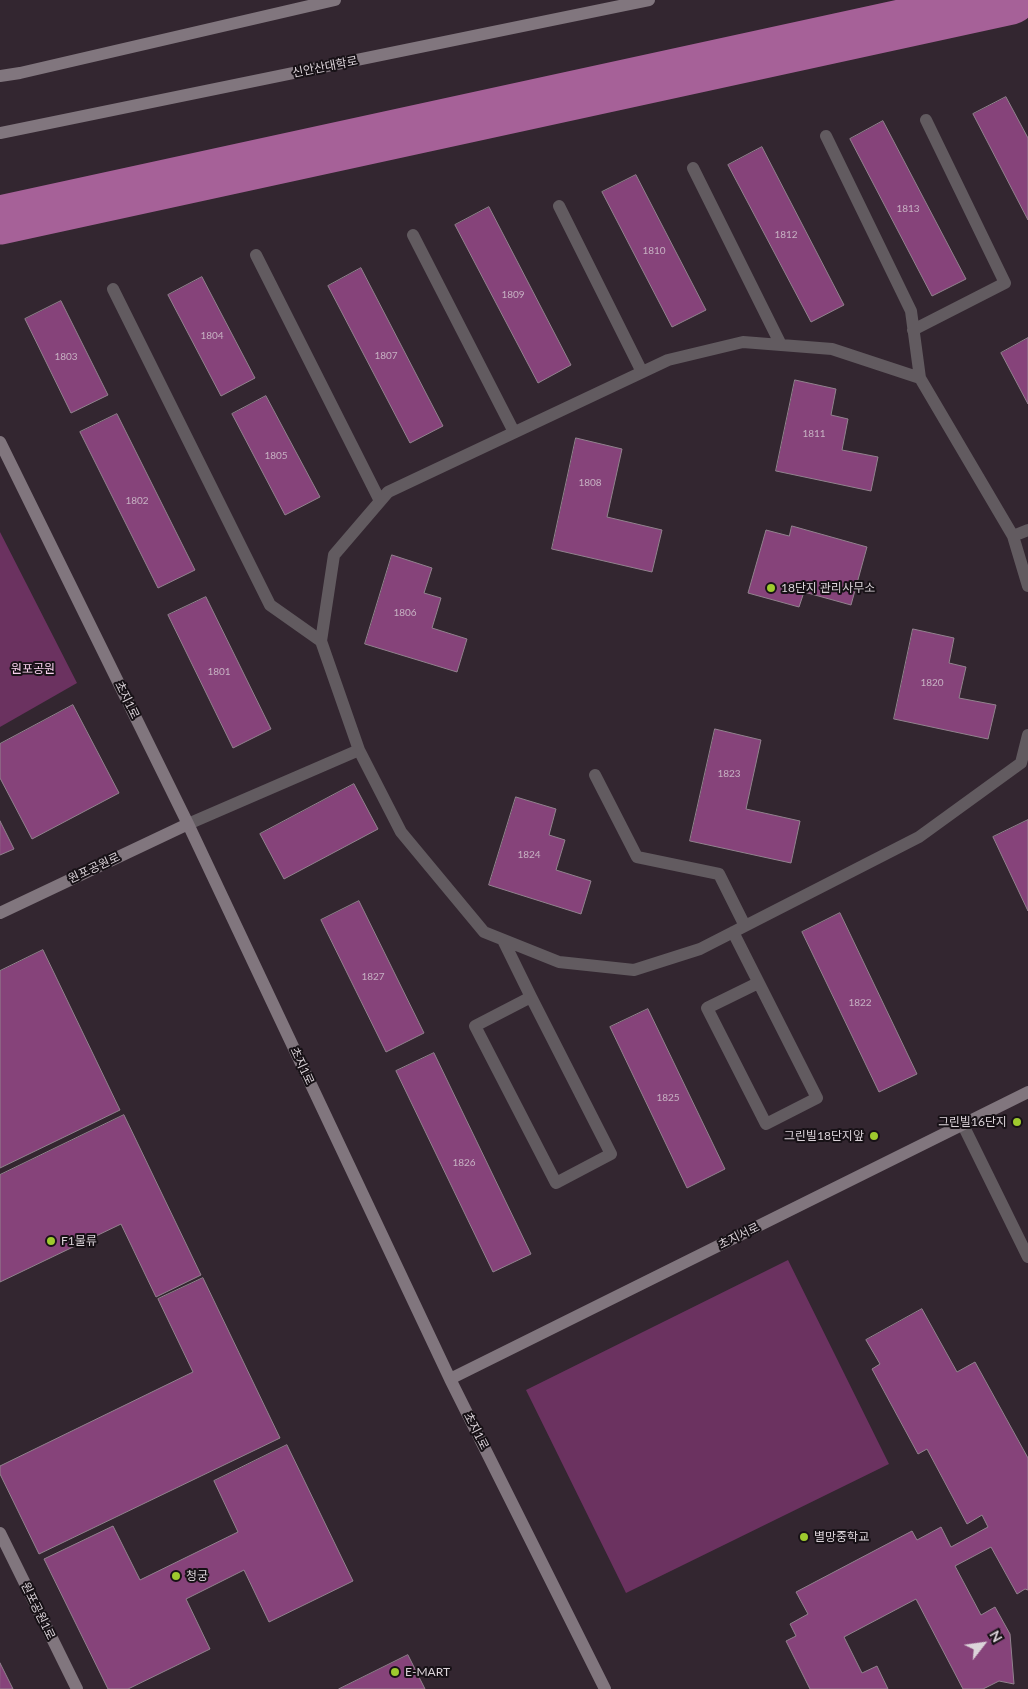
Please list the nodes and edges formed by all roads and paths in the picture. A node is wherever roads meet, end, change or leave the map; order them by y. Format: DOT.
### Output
graph roads {
  1 [pos="335,0"];
  2 [pos="649,0"];
  3 [pos="0,76"];
  4 [pos="926,120"];
  5 [pos="0,132"];
  6 [pos="826,136"];
  7 [pos="693,168"];
  8 [pos="559,206"];
  9 [pos="414,234"];
  10 [pos="256,255"];
  11 [pos="113,289"];
  12 [pos="913,330"];
  13 [pos="781,345"];
  14 [pos="642,372"];
  15 [pos="920,378"];
  16 [pos="514,432"];
  17 [pos="0,442"];
  18 [pos="380,501"];
  19 [pos="1028,530"];
  20 [pos="1013,536"];
  21 [pos="1028,586"];
  22 [pos="321,641"];
  23 [pos="1028,735"];
  24 [pos="359,750"];
  25 [pos="595,775"];
  26 [pos="188,824"];
  27 [pos="0,913"];
  28 [pos="745,926"];
  29 [pos="732,932"];
  30 [pos="503,940"];
  31 [pos="758,982"];
  32 [pos="531,998"];
  33 [pos="1028,1092"];
  34 [pos="963,1125"];
  35 [pos="1028,1257"];
  36 [pos="450,1379"];
  37 [pos="0,1532"];
  38 [pos="76,1689"];
  39 [pos="605,1689"];
  1 -- 3 [label="street"];
  2 -- 5 [label="street, 신안산대학로"];
  4 -- 12 [label="lane"];
  6 -- 12 [label="lane"];
  7 -- 13 [label="lane"];
  8 -- 14 [label="lane"];
  9 -- 16 [label="lane"];
  10 -- 18 [label="lane"];
  11 -- 22 [label="lane"];
  12 -- 15 [label="lane"];
  13 -- 14 [label="lane"];
  13 -- 15 [label="lane"];
  14 -- 16 [label="lane"];
  15 -- 20 [label="lane"];
  16 -- 18 [label="lane"];
  17 -- 26 [label="street, 초지1로"];
  18 -- 22 [label="lane"];
  19 -- 20 [label="lane"];
  20 -- 21 [label="lane"];
  22 -- 24 [label="lane"];
  23 -- 28 [label="lane"];
  24 -- 26 [label="lane"];
  24 -- 30 [label="lane"];
  25 -- 28 [label="lane"];
  26 -- 27 [label="street, 원포공원로"];
  26 -- 36 [label="street, 초지1로"];
  28 -- 29 [label="lane"];
  29 -- 30 [label="lane"];
  29 -- 31 [label="lane"];
  30 -- 32 [label="lane"];
  31 -- 31 [label="lane"];
  32 -- 32 [label="lane"];
  33 -- 34 [label="street, 초지서로"];
  34 -- 35 [label="lane"];
  34 -- 36 [label="street, 초지서로"];
  36 -- 39 [label="street, 초지1로"];
  37 -- 38 [label="street, 원포공원1로"];
}
